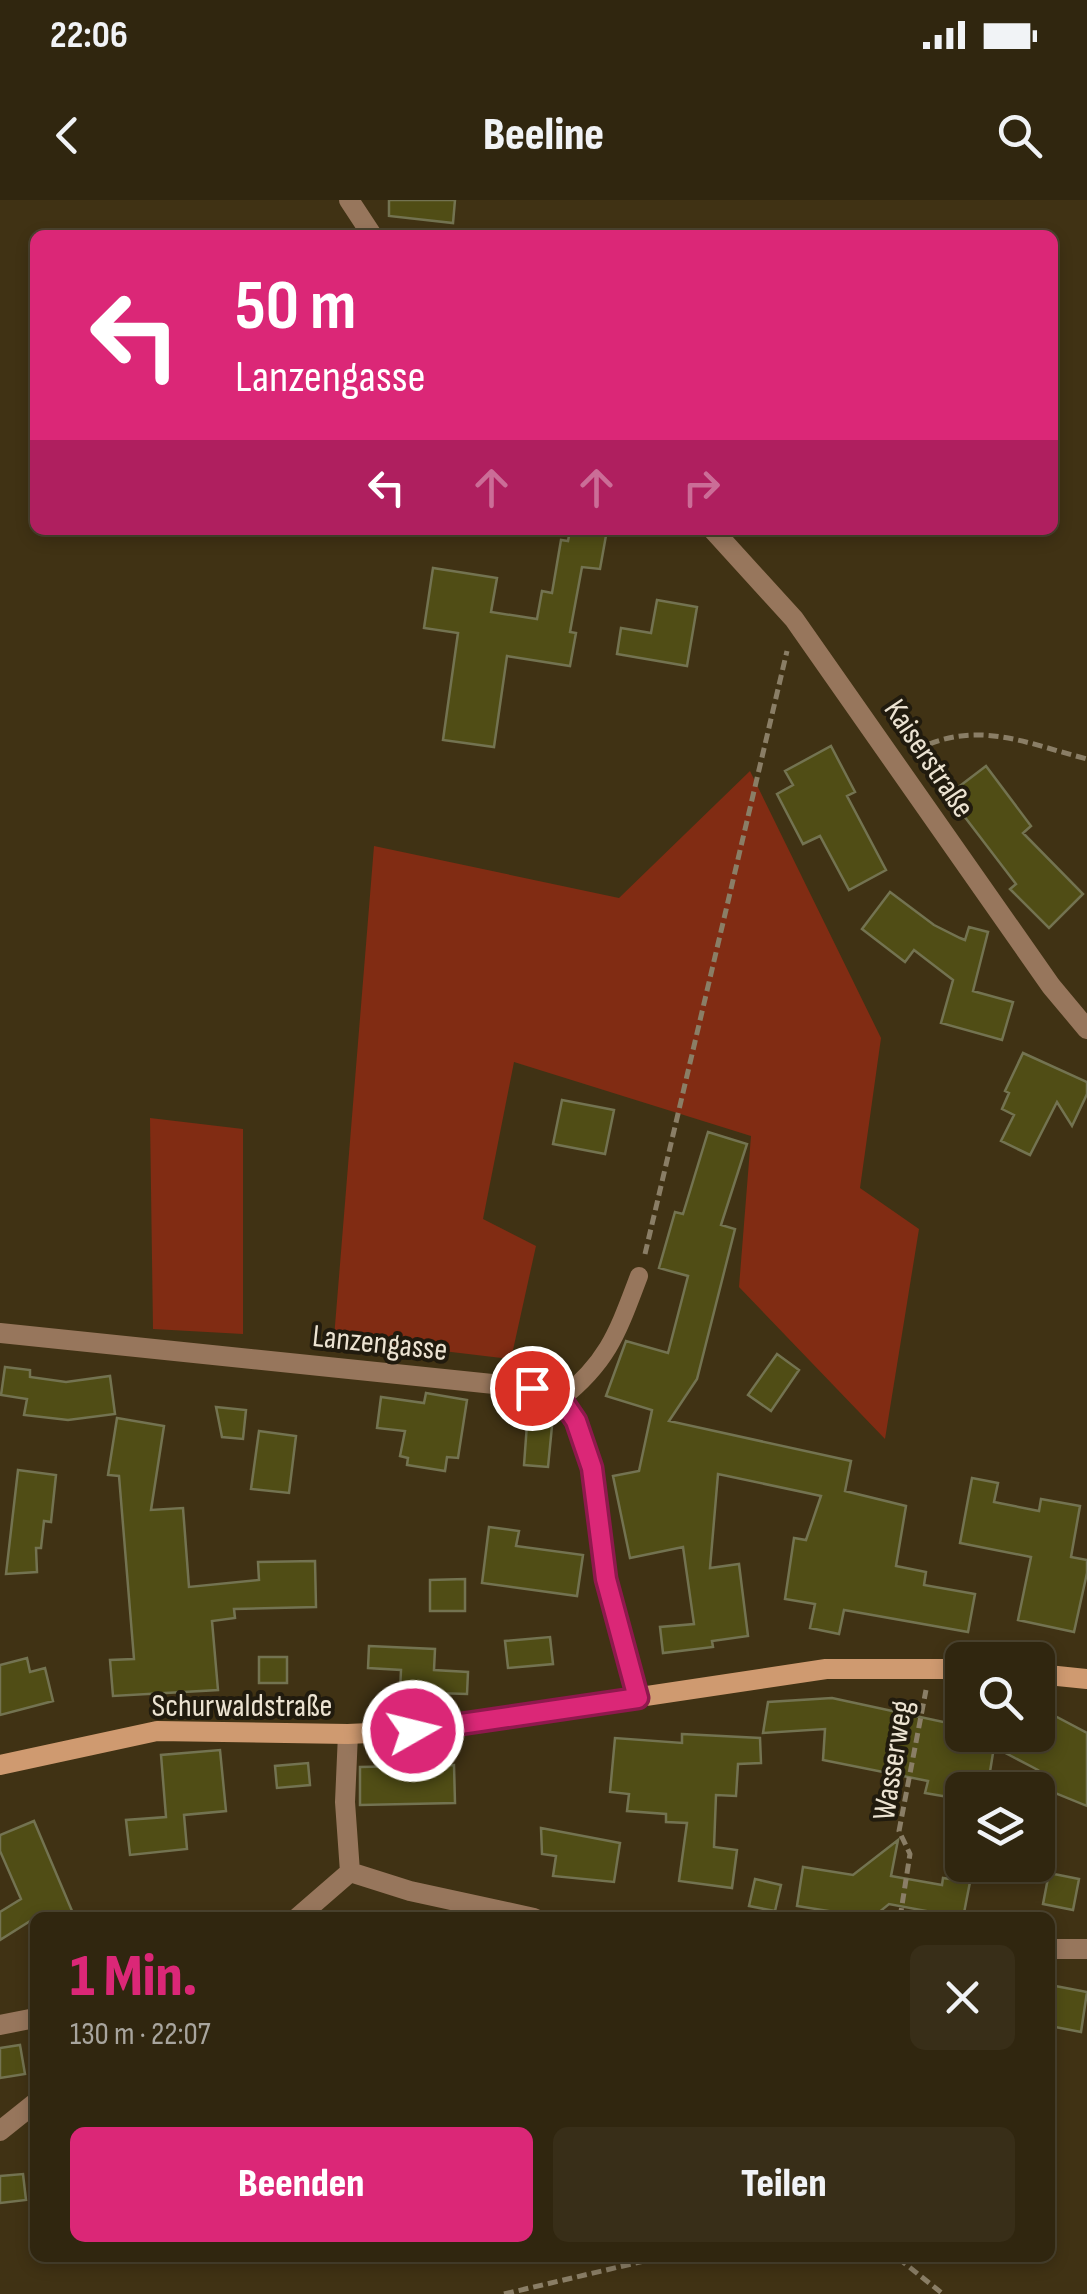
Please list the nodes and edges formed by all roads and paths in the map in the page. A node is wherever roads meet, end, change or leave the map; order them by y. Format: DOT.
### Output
graph roads {
  1 [pos="350,200"];
  2 [pos="369,230"];
  3 [pos="717,535"];
  4 [pos="794,619"];
  5 [pos="1087,759"];
  6 [pos="895,760"];
  7 [pos="1087,1028"];
  8 [pos="639,1276"];
  9 [pos="0,1333"];
  10 [pos="561,1399"];
  11 [pos="930,1667"];
  12 [pos="945,1668"];
  13 [pos="1055,1676"];
  14 [pos="1087,1679"];
  15 [pos="638,1698"];
  16 [pos="348,1734"];
  17 [pos="0,1765"];
  18 [pos="350,1872"];
  19 [pos="304,1912"];
  20 [pos="506,1912"];
  21 [pos="901,1912"];
  22 [pos="1087,1949"];
  23 [pos="1055,1950"];
  24 [pos="30,2019"];
  25 [pos="0,2025"];
  26 [pos="30,2107"];
  27 [pos="0,2131"];
  28 [pos="640,2262"];
  29 [pos="903,2262"];
  30 [pos="504,2294"];
  31 [pos="943,2294"];
  1 -- 2 [label="street"];
  3 -- 4 [label="street, Kaiserstraße"];
  4 -- 6 [label="street, Kaiserstraße"];
  4 -- 8 [label="path"];
  5 -- 6 [label="path"];
  6 -- 7 [label="street, Kaiserstraße"];
  8 -- 10 [label="lane"];
  9 -- 10 [label="street, Lanzengasse"];
  10 -- 15 [label="street"];
  11 -- 12 [label="main road, Schurwaldstraße"];
  11 -- 15 [label="main road, Schurwaldstraße"];
  11 -- 21 [label="path, Wasserweg"];
  13 -- 14 [label="main road"];
  15 -- 16 [label="main road, Schurwaldstraße"];
  16 -- 17 [label="main road, Schurwaldstraße"];
  16 -- 18 [label="street"];
  18 -- 19 [label="street"];
  18 -- 20 [label="street"];
  22 -- 23 [label="street"];
  24 -- 25 [label="street"];
  26 -- 27 [label="street"];
  28 -- 30 [label="path"];
  29 -- 31 [label="path"];
}
